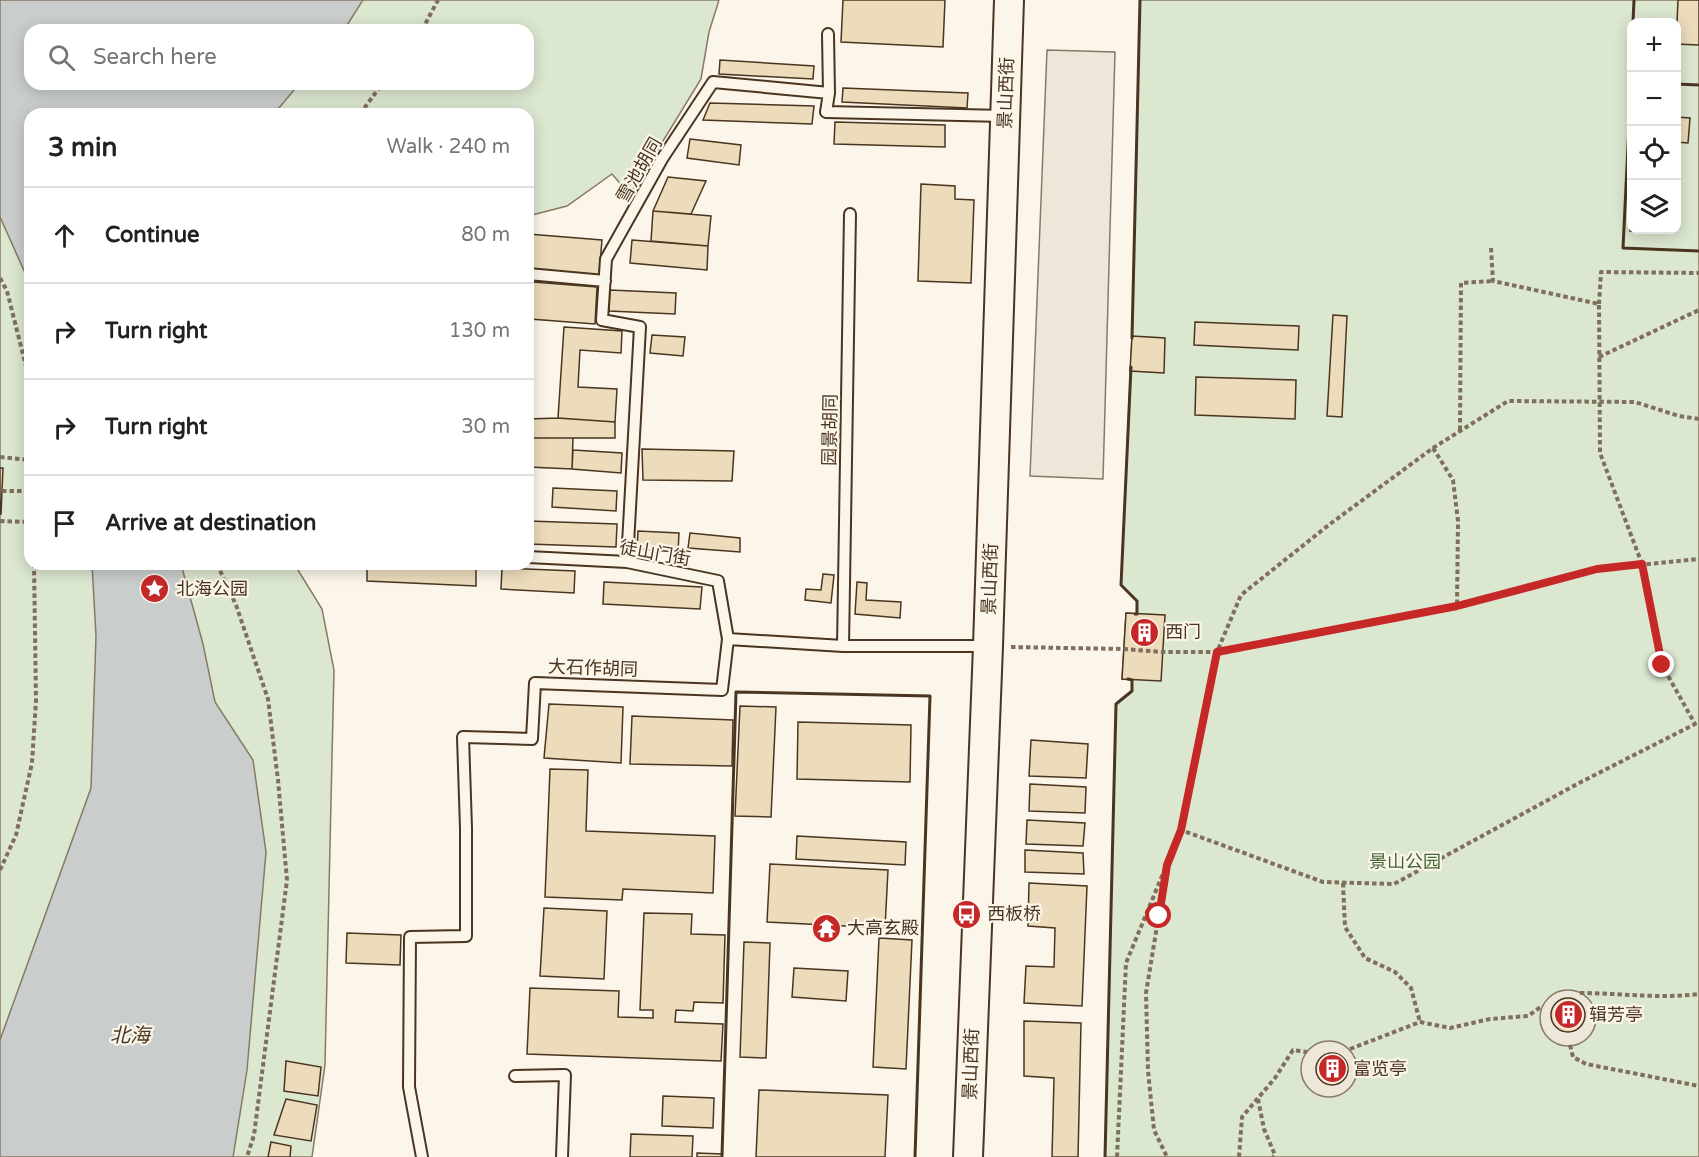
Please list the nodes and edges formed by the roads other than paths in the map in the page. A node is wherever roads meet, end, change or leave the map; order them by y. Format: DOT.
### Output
graph roads {
  1 [pos="1009,0"];
  2 [pos="828,34"];
  3 [pos="829,93"];
  4 [pos="1005,116"];
  5 [pos="850,214"];
  6 [pos="534,275"];
  7 [pos="605,281"];
  8 [pos="534,557"];
  9 [pos="627,562"];
  10 [pos="728,639"];
  11 [pos="843,646"];
  12 [pos="988,646"];
  13 [pos="515,1076"];
  14 [pos="422,1157"];
  15 [pos="562,1157"];
  16 [pos="968,1157"];
  1 -- 4 [label="street, 景山西街"];
  2 -- 3 [label="lane"];
  3 -- 4 [label="lane"];
  3 -- 7 [label="lane, 雪池胡同"];
  4 -- 12 [label="street, 景山西街"];
  5 -- 11 [label="lane, 园景胡同"];
  6 -- 7 [label="lane"];
  7 -- 9 [label="lane, 雪池胡同"];
  8 -- 9 [label="lane, 徒山门街"];
  9 -- 10 [label="lane, 徒山门街"];
  10 -- 11 [label="lane"];
  10 -- 14 [label="lane, 大石作胡同"];
  11 -- 12 [label="lane"];
  12 -- 16 [label="street, 景山西街"];
  13 -- 15 [label="lane"];
}
